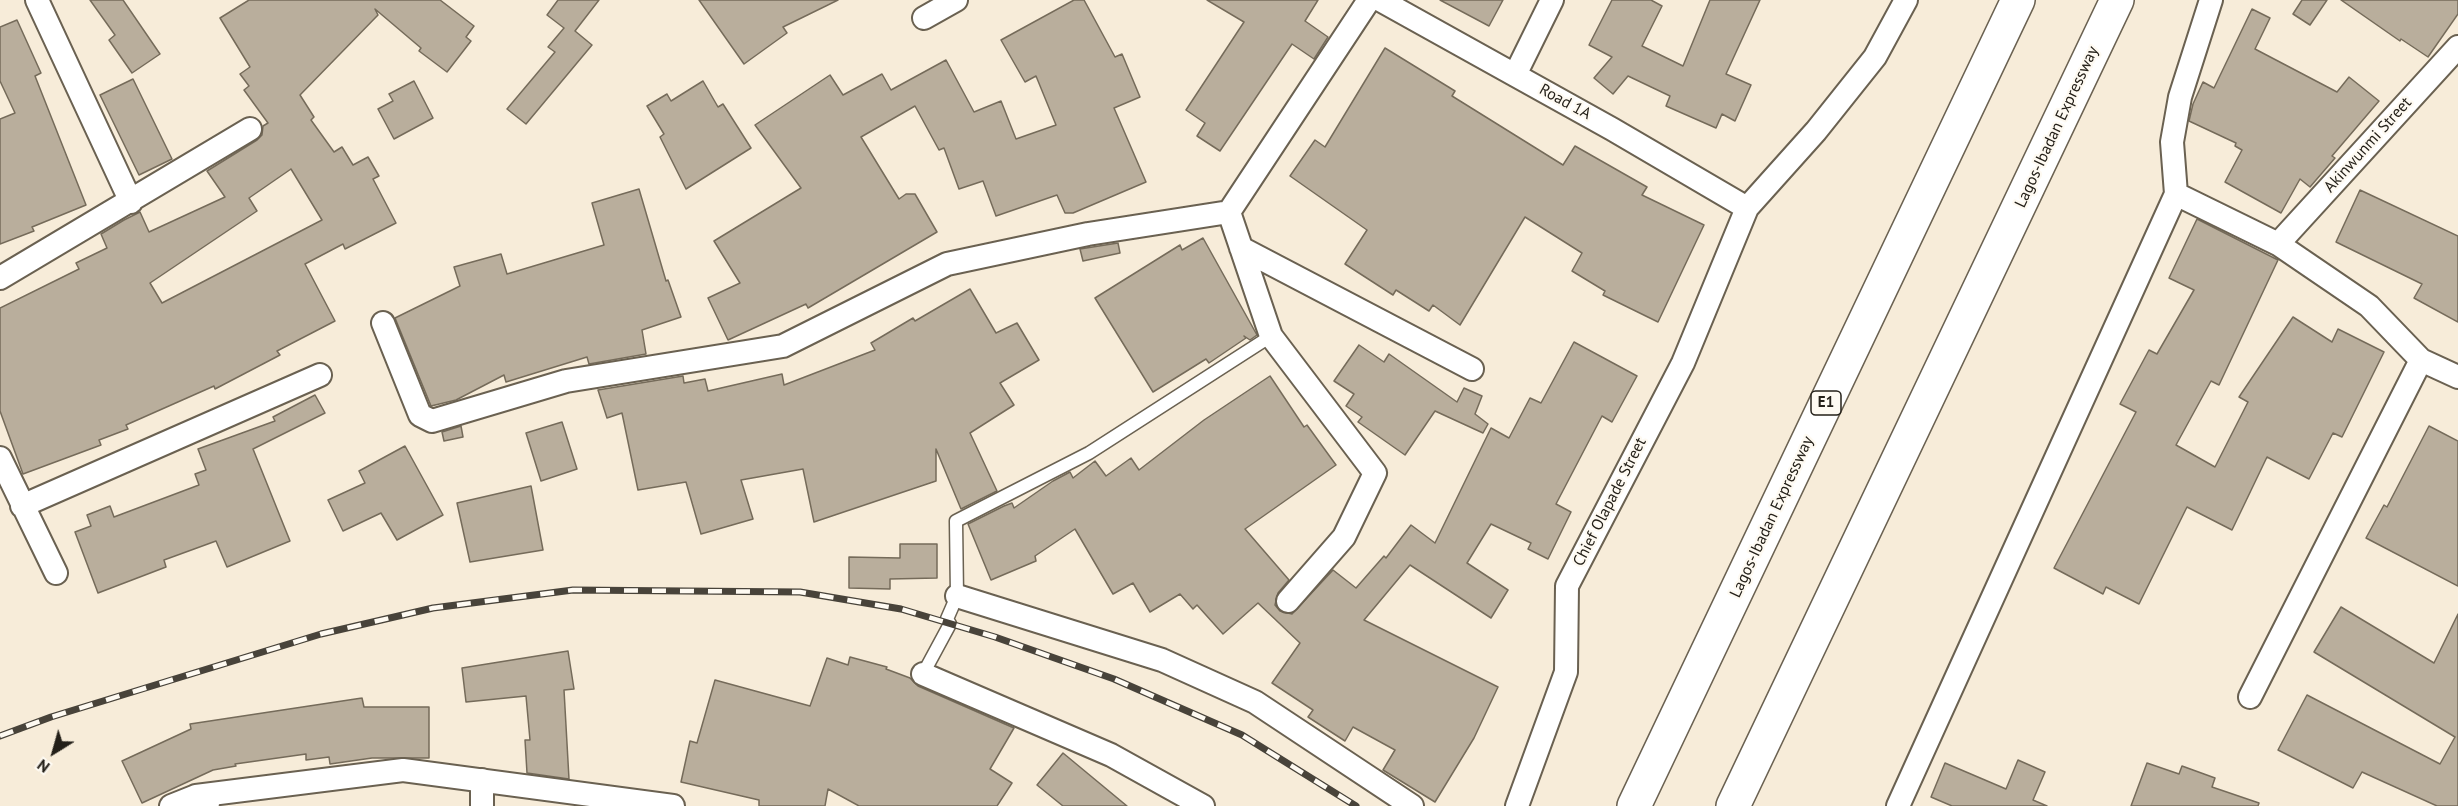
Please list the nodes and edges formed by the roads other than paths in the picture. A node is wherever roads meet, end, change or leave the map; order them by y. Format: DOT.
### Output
graph roads {
  1 [pos="37,0"];
  2 [pos="956,0"];
  3 [pos="1369,0"];
  4 [pos="1380,0"];
  5 [pos="1552,0"];
  6 [pos="1906,0"];
  7 [pos="2018,0"];
  8 [pos="2117,0"];
  9 [pos="2211,0"];
  10 [pos="924,18"];
  11 [pos="2458,47"];
  12 [pos="1515,75"];
  13 [pos="250,129"];
  14 [pos="2176,194"];
  15 [pos="131,202"];
  16 [pos="1747,208"];
  17 [pos="1229,213"];
  18 [pos="2278,244"];
  19 [pos="1240,248"];
  20 [pos="0,278"];
  21 [pos="383,323"];
  22 [pos="1271,336"];
  23 [pos="2421,360"];
  24 [pos="1472,369"];
  25 [pos="320,375"];
  26 [pos="2458,378"];
  27 [pos="0,458"];
  28 [pos="22,506"];
  29 [pos="56,573"];
  30 [pos="957,596"];
  31 [pos="1288,601"];
  32 [pos="923,674"];
  33 [pos="2250,697"];
  34 [pos="482,780"];
  35 [pos="202,801"];
  36 [pos="171,806"];
  37 [pos="482,806"];
  38 [pos="674,806"];
  39 [pos="1203,806"];
  40 [pos="1412,806"];
  41 [pos="1517,806"];
  42 [pos="1634,806"];
  43 [pos="1734,806"];
  44 [pos="1898,806"];
  1 -- 15 [label="street"];
  2 -- 10 [label="street"];
  3 -- 17 [label="street"];
  4 -- 12 [label="street, Road 1A"];
  5 -- 12 [label="street"];
  6 -- 16 [label="street, Chief Olapade Street"];
  7 -- 42 [label="highway, Lagos-Ibadan Expressway / E1"];
  8 -- 43 [label="highway, Lagos-Ibadan Expressway"];
  9 -- 14 [label="street"];
  11 -- 18 [label="street, Akinwunmi Street"];
  12 -- 16 [label="street, Road 1A"];
  13 -- 15 [label="street"];
  14 -- 18 [label="street"];
  14 -- 44 [label="street"];
  15 -- 20 [label="street"];
  16 -- 41 [label="street, Chief Olapade Street"];
  17 -- 19 [label="street"];
  17 -- 21 [label="street"];
  18 -- 23 [label="street"];
  19 -- 22 [label="street"];
  19 -- 24 [label="street"];
  22 -- 30 [label="lane"];
  22 -- 31 [label="street"];
  23 -- 26 [label="street"];
  23 -- 33 [label="street"];
  25 -- 28 [label="street"];
  27 -- 28 [label="street"];
  28 -- 29 [label="street"];
  30 -- 32 [label="lane"];
  30 -- 40 [label="street"];
  32 -- 39 [label="street"];
  34 -- 35 [label="street"];
  34 -- 37 [label="street"];
  34 -- 38 [label="street"];
  35 -- 36 [label="street"];
}
